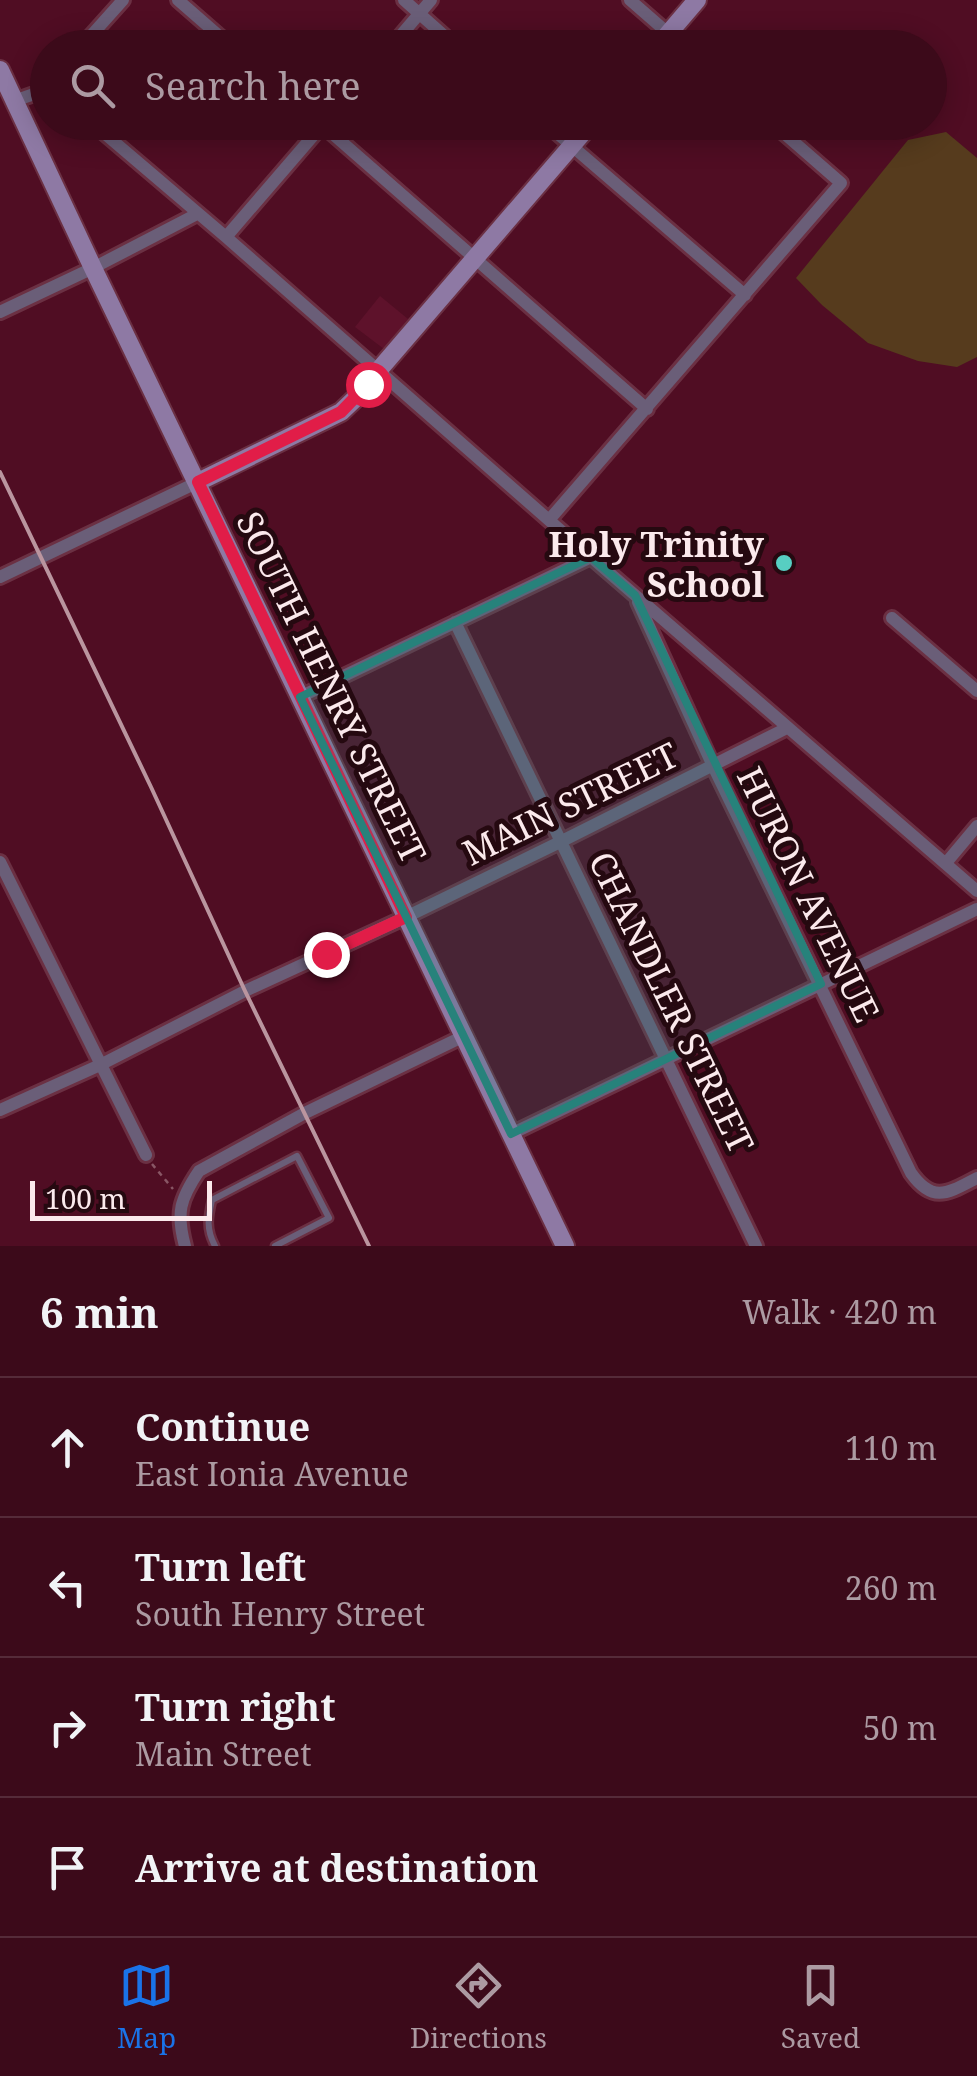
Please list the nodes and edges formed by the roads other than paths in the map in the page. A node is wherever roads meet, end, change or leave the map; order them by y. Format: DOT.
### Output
graph roads {
  1 [pos="122,0"];
  2 [pos="178,0"];
  3 [pos="404,0"];
  4 [pos="432,0"];
  5 [pos="630,0"];
  6 [pos="697,0"];
  7 [pos="420,14"];
  8 [pos="96,30"];
  9 [pos="212,30"];
  10 [pos="406,30"];
  11 [pos="438,30"];
  12 [pos="655,30"];
  13 [pos="672,30"];
  14 [pos="0,70"];
  15 [pos="30,95"];
  16 [pos="14,101"];
  17 [pos="30,135"];
  18 [pos="32,140"];
  19 [pos="112,140"];
  20 [pos="309,140"];
  21 [pos="340,140"];
  22 [pos="564,140"];
  23 [pos="578,140"];
  24 [pos="792,140"];
  25 [pos="572,147"];
  26 [pos="197,214"];
  27 [pos="226,238"];
  28 [pos="475,257"];
  29 [pos="93,268"];
  30 [pos="745,295"];
  31 [pos="0,312"];
  32 [pos="378,371"];
  33 [pos="647,409"];
  34 [pos="198,482"];
  35 [pos="548,520"];
  36 [pos="591,558"];
  37 [pos="0,577"];
  38 [pos="635,596"];
  39 [pos="892,618"];
  40 [pos="455,622"];
  41 [pos="977,691"];
  42 [pos="300,697"];
  43 [pos="787,728"];
  44 [pos="713,766"];
  45 [pos="977,826"];
  46 [pos="560,842"];
  47 [pos="0,862"];
  48 [pos="946,863"];
  49 [pos="977,891"];
  50 [pos="977,909"];
  51 [pos="406,917"];
  52 [pos="820,984"];
  53 [pos="464,1036"];
  54 [pos="665,1059"];
  55 [pos="100,1064"];
  56 [pos="0,1110"];
  57 [pos="511,1134"];
  58 [pos="146,1155"];
  59 [pos="977,1178"];
  60 [pos="184,1246"];
  61 [pos="215,1246"];
  62 [pos="276,1246"];
  63 [pos="565,1246"];
  64 [pos="756,1246"];
  1 -- 8 [label="street"];
  2 -- 9 [label="street"];
  3 -- 7 [label="street"];
  4 -- 7 [label="street"];
  5 -- 12 [label="street"];
  6 -- 13 [label="street"];
  7 -- 10 [label="street"];
  7 -- 11 [label="street"];
  14 -- 16 [label="street, SOUTH HENRY STREET"];
  15 -- 16 [label="street"];
  16 -- 17 [label="street, SOUTH HENRY STREET"];
  18 -- 29 [label="street, SOUTH HENRY STREET"];
  19 -- 26 [label="street"];
  20 -- 27 [label="street"];
  21 -- 28 [label="street"];
  22 -- 25 [label="street"];
  23 -- 25 [label="street"];
  24 -- 30 [label="street"];
  25 -- 28 [label="street"];
  25 -- 30 [label="street"];
  26 -- 27 [label="street"];
  26 -- 29 [label="street"];
  27 -- 32 [label="street"];
  28 -- 32 [label="street"];
  28 -- 33 [label="street"];
  29 -- 31 [label="street"];
  29 -- 34 [label="street, SOUTH HENRY STREET"];
  30 -- 33 [label="street"];
  32 -- 34 [label="street"];
  32 -- 35 [label="street"];
  33 -- 35 [label="street"];
  34 -- 37 [label="street"];
  34 -- 42 [label="street, SOUTH HENRY STREET"];
  35 -- 36 [label="street"];
  36 -- 38 [label="street"];
  36 -- 40 [label="street"];
  38 -- 43 [label="street"];
  38 -- 44 [label="street, HURON AVENUE"];
  39 -- 41 [label="street"];
  40 -- 42 [label="street"];
  40 -- 46 [label="street, CHANDLER STREET"];
  42 -- 51 [label="street, SOUTH HENRY STREET"];
  43 -- 44 [label="street, MAIN STREET"];
  43 -- 48 [label="street"];
  44 -- 46 [label="street, MAIN STREET"];
  44 -- 52 [label="street, HURON AVENUE"];
  45 -- 48 [label="street"];
  46 -- 51 [label="street, MAIN STREET"];
  46 -- 54 [label="street, CHANDLER STREET"];
  47 -- 55 [label="street"];
  48 -- 49 [label="street"];
  50 -- 52 [label="street"];
  51 -- 53 [label="street, SOUTH HENRY STREET"];
  51 -- 55 [label="street, MAIN STREET"];
  52 -- 54 [label="street"];
  52 -- 59 [label="street, HURON AVENUE"];
  53 -- 57 [label="street, SOUTH HENRY STREET"];
  53 -- 60 [label="street"];
  54 -- 57 [label="street"];
  54 -- 64 [label="street, CHANDLER STREET"];
  55 -- 56 [label="street, MAIN STREET"];
  55 -- 58 [label="street"];
  57 -- 63 [label="street, SOUTH HENRY STREET"];
  61 -- 62 [label="lane"];
}
